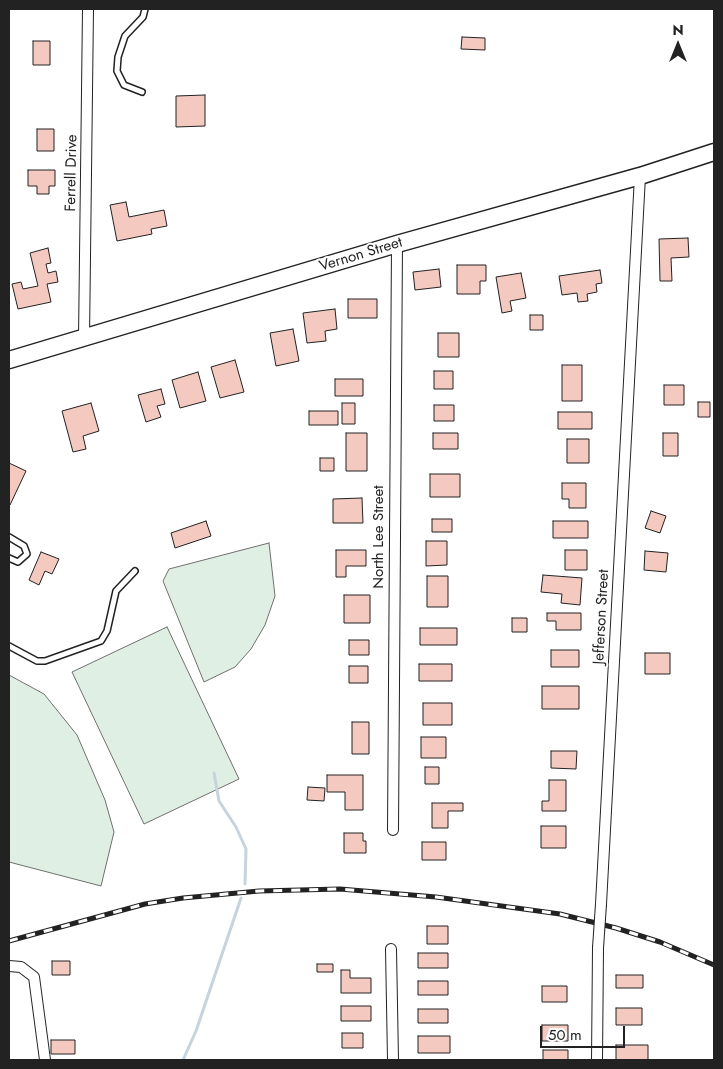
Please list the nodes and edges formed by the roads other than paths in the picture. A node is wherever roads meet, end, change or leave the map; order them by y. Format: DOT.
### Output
graph roads {
  1 [pos="88,9"];
  2 [pos="144,9"];
  3 [pos="142,92"];
  4 [pos="714,152"];
  5 [pos="640,176"];
  6 [pos="397,244"];
  7 [pos="84,338"];
  8 [pos="9,360"];
  9 [pos="9,537"];
  10 [pos="9,558"];
  11 [pos="135,571"];
  12 [pos="9,646"];
  13 [pos="393,830"];
  14 [pos="391,949"];
  15 [pos="9,966"];
  16 [pos="45,1060"];
  17 [pos="393,1060"];
  18 [pos="598,1060"];
  1 -- 7 [label="street, Ferrell Drive"];
  2 -- 3 [label="lane"];
  4 -- 5 [label="main road, Vernon Street"];
  5 -- 6 [label="main road, Vernon Street"];
  5 -- 18 [label="street, Jefferson Street, bridge"];
  6 -- 7 [label="main road, Vernon Street"];
  6 -- 13 [label="street, North Lee Street"];
  7 -- 8 [label="main road, Vernon Street"];
  9 -- 10 [label="lane"];
  11 -- 12 [label="lane"];
  14 -- 17 [label="street"];
  15 -- 16 [label="street"];
}
